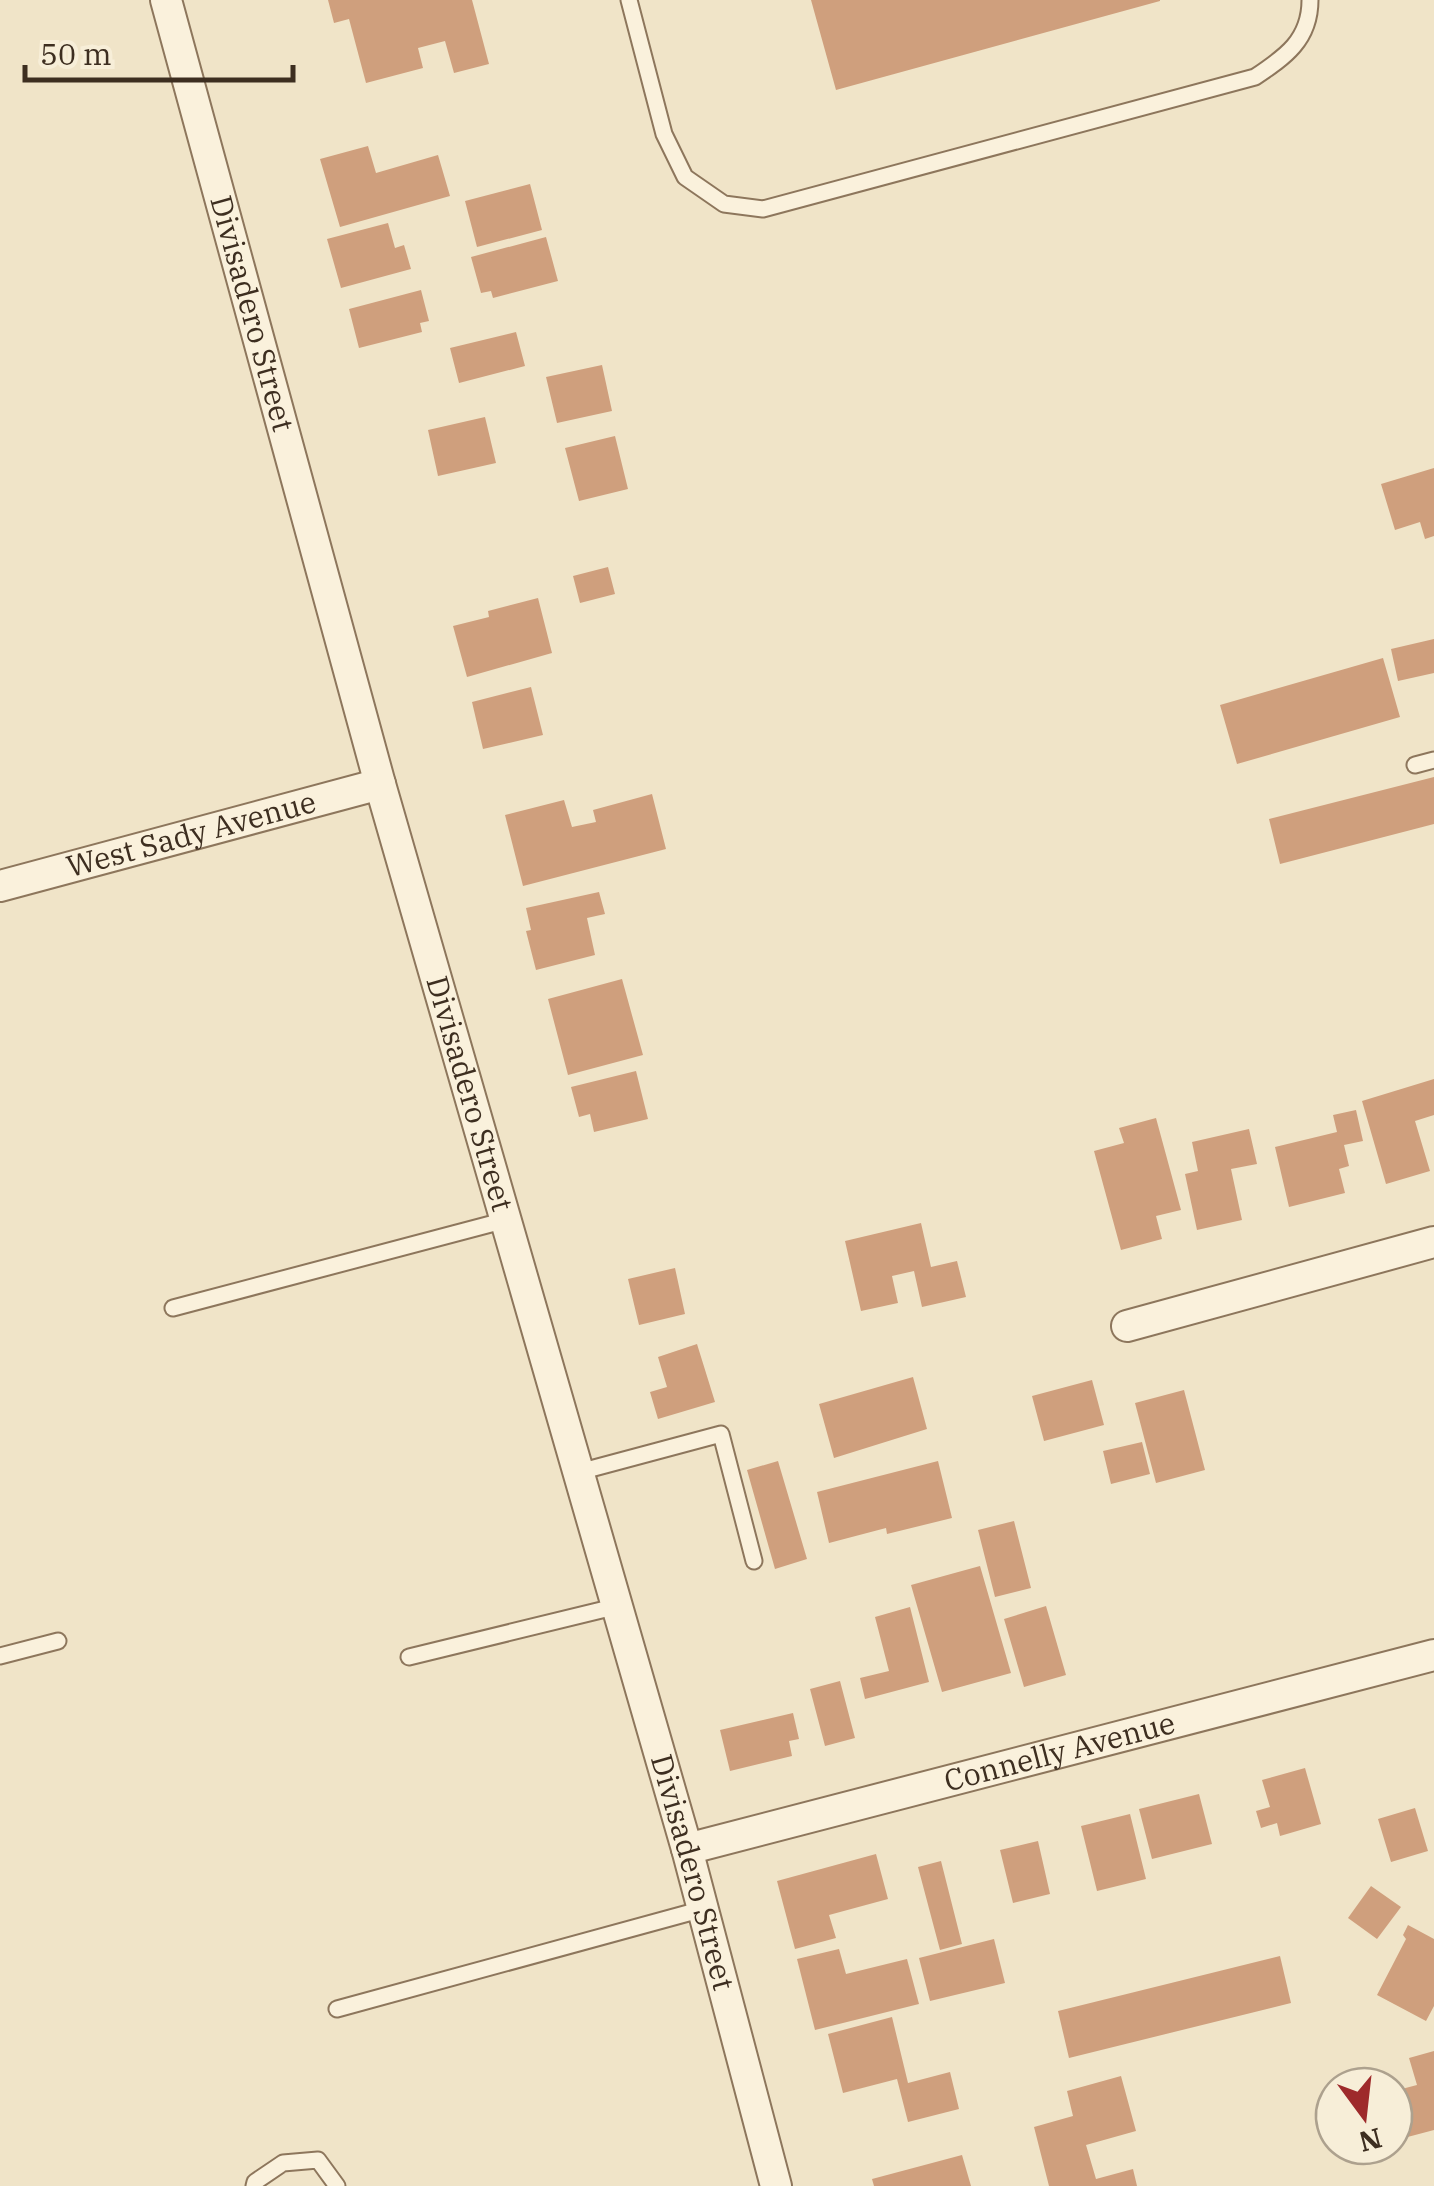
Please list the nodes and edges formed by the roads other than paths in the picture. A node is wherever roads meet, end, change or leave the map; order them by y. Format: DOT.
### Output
graph roads {
  1 [pos="166,0"];
  2 [pos="629,0"];
  3 [pos="1310,0"];
  4 [pos="1434,760"];
  5 [pos="1415,765"];
  6 [pos="380,784"];
  7 [pos="0,886"];
  8 [pos="506,1220"];
  9 [pos="1434,1242"];
  10 [pos="174,1308"];
  11 [pos="1127,1326"];
  12 [pos="579,1472"];
  13 [pos="754,1561"];
  14 [pos="618,1606"];
  15 [pos="58,1641"];
  16 [pos="1434,1654"];
  17 [pos="0,1656"];
  18 [pos="409,1657"];
  19 [pos="688,1850"];
  20 [pos="704,1909"];
  21 [pos="337,2009"];
  22 [pos="254,2186"];
  23 [pos="337,2186"];
  24 [pos="776,2186"];
  1 -- 6 [label="street, Divisadero Street"];
  2 -- 3 [label="lane"];
  4 -- 5 [label="lane"];
  6 -- 7 [label="street, West Sady Avenue"];
  6 -- 8 [label="street, Divisadero Street"];
  8 -- 10 [label="lane"];
  8 -- 12 [label="street, Divisadero Street"];
  9 -- 11 [label="street"];
  12 -- 13 [label="lane"];
  12 -- 14 [label="street, Divisadero Street"];
  14 -- 18 [label="lane"];
  14 -- 19 [label="street, Divisadero Street"];
  15 -- 17 [label="lane"];
  16 -- 19 [label="street, Connelly Avenue"];
  19 -- 20 [label="street, Divisadero Street"];
  20 -- 21 [label="lane"];
  20 -- 24 [label="street, Divisadero Street"];
  22 -- 23 [label="lane"];
}
